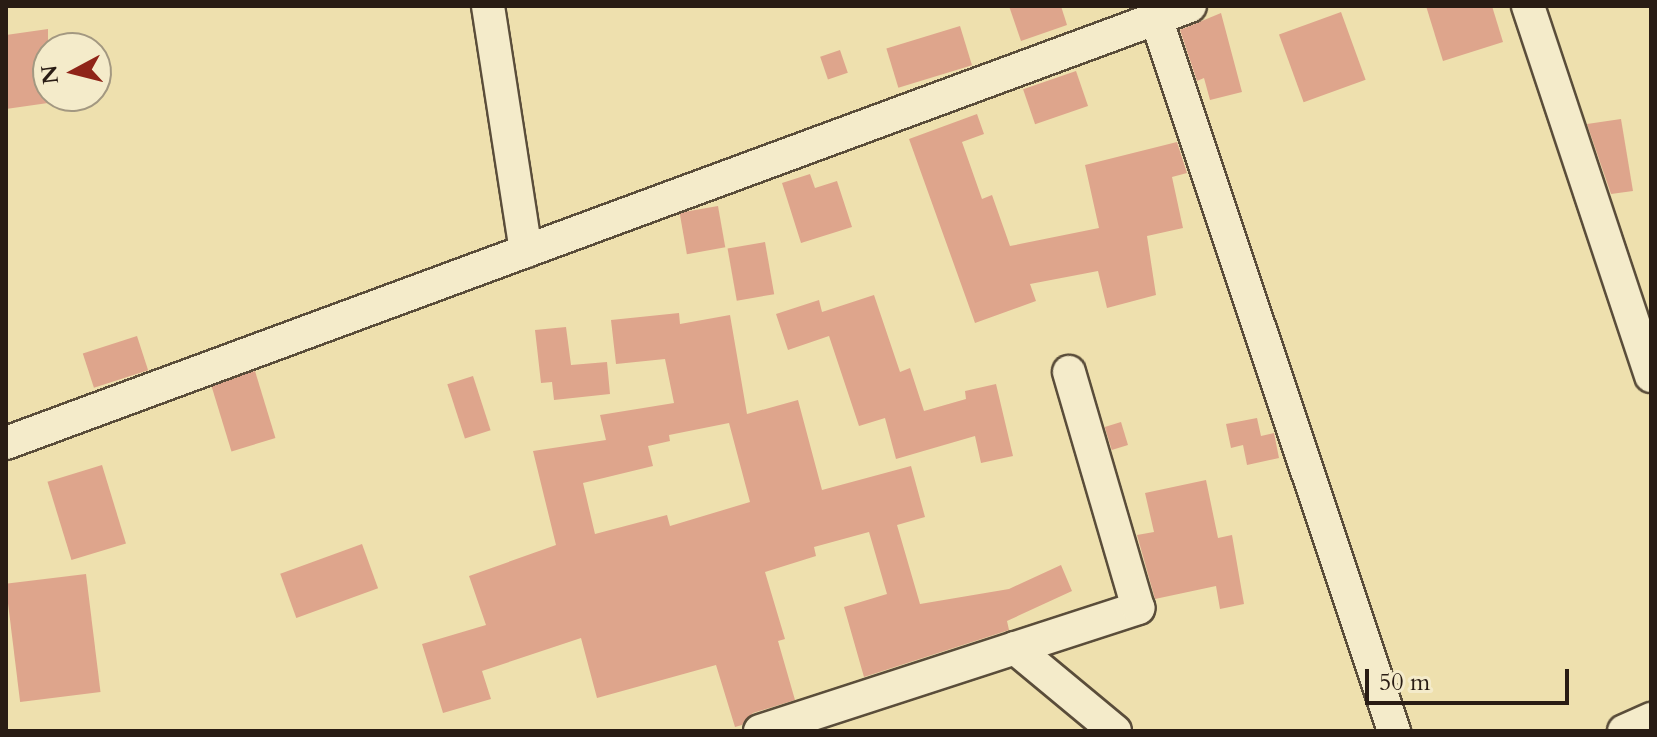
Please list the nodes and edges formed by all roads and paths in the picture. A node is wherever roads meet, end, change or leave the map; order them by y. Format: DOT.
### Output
graph roads {
  1 [pos="488,6"];
  2 [pos="1190,6"];
  3 [pos="1528,6"];
  4 [pos="1156,18"];
  5 [pos="526,251"];
  6 [pos="1069,372"];
  7 [pos="1651,376"];
  8 [pos="6,443"];
  9 [pos="1015,648"];
  10 [pos="1651,719"];
  11 [pos="760,731"];
  12 [pos="1115,731"];
  13 [pos="1394,731"];
  14 [pos="1624,731"];
  1 -- 5 [label="street"];
  2 -- 4 [label="street"];
  3 -- 7 [label="street"];
  4 -- 5 [label="street"];
  4 -- 13 [label="street"];
  5 -- 8 [label="street"];
  6 -- 9 [label="street"];
  9 -- 11 [label="street"];
  9 -- 12 [label="street"];
  10 -- 14 [label="street"];
}
